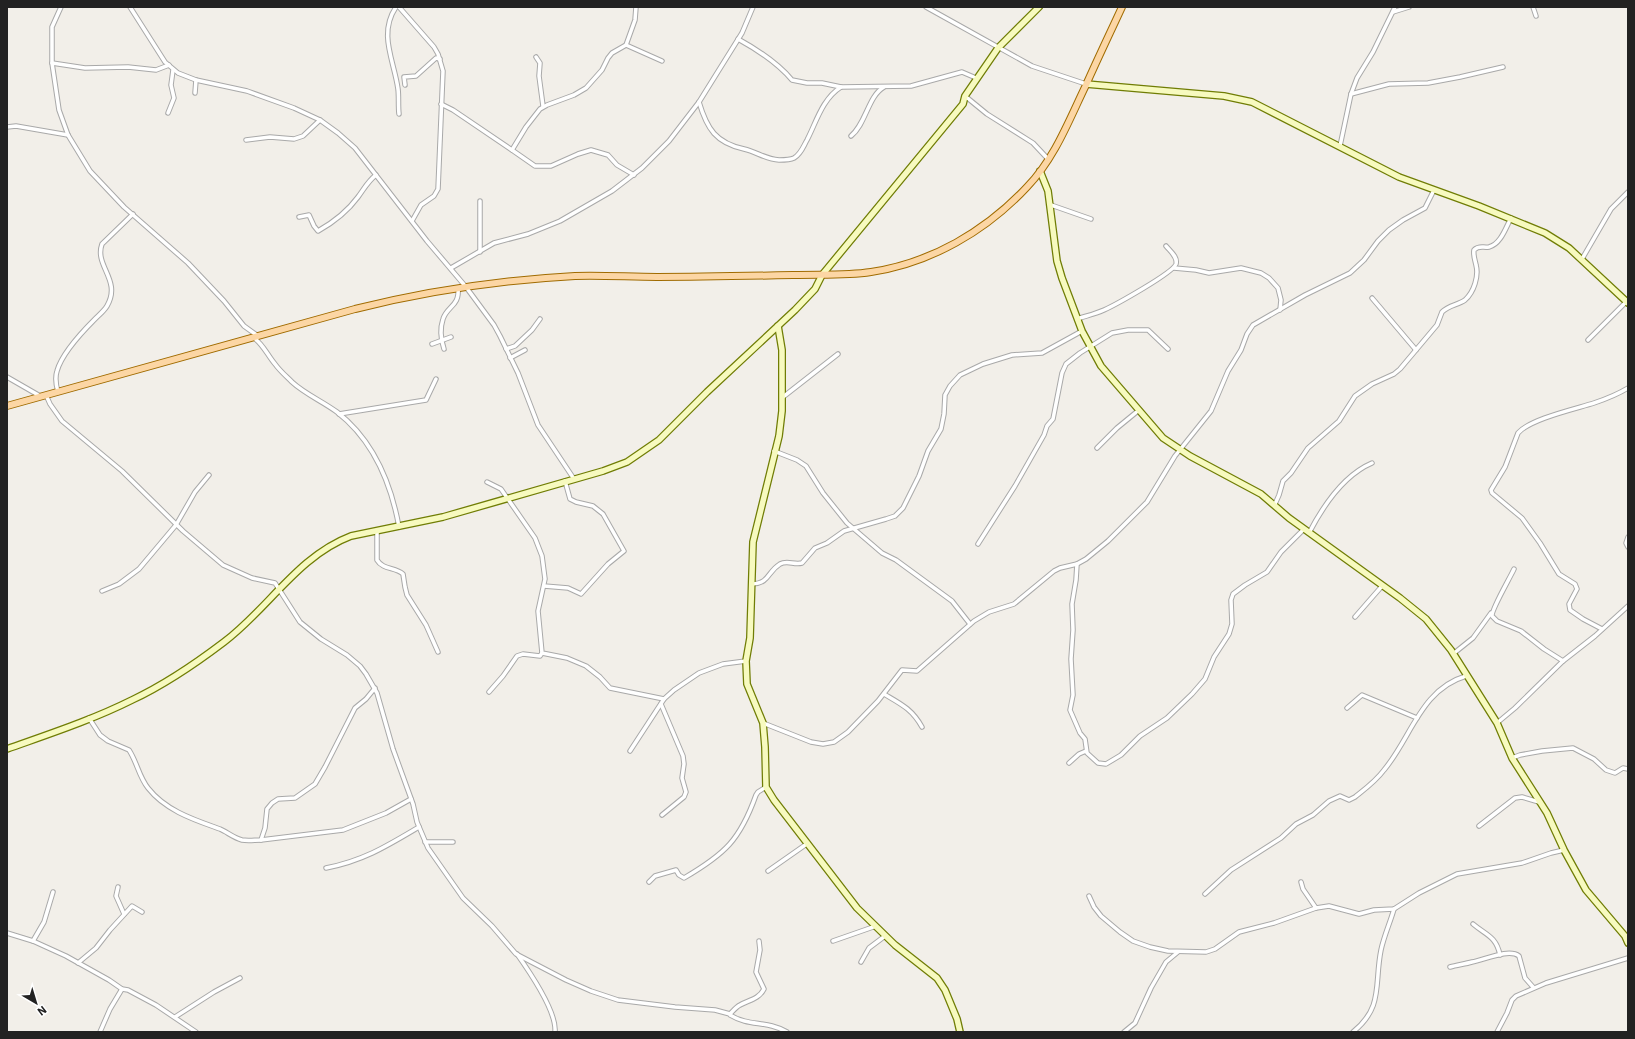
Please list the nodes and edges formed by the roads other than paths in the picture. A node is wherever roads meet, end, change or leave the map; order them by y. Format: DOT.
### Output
graph roads {
  1 [pos="61,7"];
  2 [pos="130,7"];
  3 [pos="396,7"];
  4 [pos="399,7"];
  5 [pos="636,7"];
  6 [pos="753,7"];
  7 [pos="926,7"];
  8 [pos="1039,7"];
  9 [pos="1122,7"];
  10 [pos="1395,7"];
  11 [pos="1409,7"];
  12 [pos="1533,7"];
  13 [pos="1393,12"];
  14 [pos="1536,16"];
  15 [pos="738,39"];
  16 [pos="626,45"];
  17 [pos="998,48"];
  18 [pos="536,57"];
  19 [pos="440,59"];
  20 [pos="662,61"];
  21 [pos="52,63"];
  22 [pos="169,65"];
  23 [pos="1503,67"];
  24 [pos="173,70"];
  25 [pos="976,78"];
  26 [pos="196,80"];
  27 [pos="1086,84"];
  28 [pos="405,85"];
  29 [pos="885,86"];
  30 [pos="841,87"];
  31 [pos="195,93"];
  32 [pos="1351,94"];
  33 [pos="965,96"];
  34 [pos="699,102"];
  35 [pos="441,104"];
  36 [pos="543,106"];
  37 [pos="168,113"];
  38 [pos="399,114"];
  39 [pos="320,120"];
  40 [pos="7,127"];
  41 [pos="68,135"];
  42 [pos="851,136"];
  43 [pos="246,140"];
  44 [pos="1340,146"];
  45 [pos="512,150"];
  46 [pos="1048,159"];
  47 [pos="1040,171"];
  48 [pos="376,175"];
  49 [pos="634,175"];
  50 [pos="1434,190"];
  51 [pos="1628,192"];
  52 [pos="480,201"];
  53 [pos="1051,205"];
  54 [pos="133,214"];
  55 [pos="299,217"];
  56 [pos="1511,218"];
  57 [pos="1091,219"];
  58 [pos="412,221"];
  59 [pos="1166,246"];
  60 [pos="480,252"];
  61 [pos="1582,259"];
  62 [pos="451,268"];
  63 [pos="1174,268"];
  64 [pos="822,275"];
  65 [pos="466,287"];
  66 [pos="458,288"];
  67 [pos="1372,298"];
  68 [pos="1627,302"];
  69 [pos="1280,310"];
  70 [pos="540,319"];
  71 [pos="1077,319"];
  72 [pos="778,326"];
  73 [pos="1082,331"];
  74 [pos="257,338"];
  75 [pos="451,338"];
  76 [pos="1588,340"];
  77 [pos="442,341"];
  78 [pos="432,344"];
  79 [pos="1091,347"];
  80 [pos="444,349"];
  81 [pos="506,349"];
  82 [pos="1168,349"];
  83 [pos="525,350"];
  84 [pos="1416,350"];
  85 [pos="838,354"];
  86 [pos="510,358"];
  87 [pos="7,378"];
  88 [pos="436,380"];
  89 [pos="1628,388"];
  90 [pos="58,392"];
  91 [pos="43,396"];
  92 [pos="783,397"];
  93 [pos="7,406"];
  94 [pos="1139,410"];
  95 [pos="339,414"];
  96 [pos="1097,448"];
  97 [pos="1180,450"];
  98 [pos="774,451"];
  99 [pos="1372,463"];
  100 [pos="209,475"];
  101 [pos="574,479"];
  102 [pos="565,481"];
  103 [pos="487,482"];
  104 [pos="507,498"];
  105 [pos="1274,504"];
  106 [pos="176,525"];
  107 [pos="399,527"];
  108 [pos="852,528"];
  109 [pos="1304,529"];
  110 [pos="377,531"];
  111 [pos="1309,532"];
  112 [pos="1628,537"];
  113 [pos="978,544"];
  114 [pos="1628,547"];
  115 [pos="1077,564"];
  116 [pos="1514,569"];
  117 [pos="752,584"];
  118 [pos="544,586"];
  119 [pos="1382,586"];
  120 [pos="279,589"];
  121 [pos="102,591"];
  122 [pos="1628,606"];
  123 [pos="1491,613"];
  124 [pos="1355,617"];
  125 [pos="970,624"];
  126 [pos="1602,629"];
  127 [pos="438,652"];
  128 [pos="542,653"];
  129 [pos="1453,654"];
  130 [pos="746,661"];
  131 [pos="1563,661"];
  132 [pos="1466,676"];
  133 [pos="375,688"];
  134 [pos="489,692"];
  135 [pos="884,694"];
  136 [pos="664,699"];
  137 [pos="661,704"];
  138 [pos="1346,708"];
  139 [pos="89,718"];
  140 [pos="1417,718"];
  141 [pos="763,723"];
  142 [pos="1497,723"];
  143 [pos="922,726"];
  144 [pos="7,749"];
  145 [pos="630,751"];
  146 [pos="1086,751"];
  147 [pos="1512,758"];
  148 [pos="1069,763"];
  149 [pos="1628,769"];
  150 [pos="766,787"];
  151 [pos="411,799"];
  152 [pos="1540,802"];
  153 [pos="662,815"];
  154 [pos="1479,826"];
  155 [pos="419,827"];
  156 [pos="261,840"];
  157 [pos="425,842"];
  158 [pos="453,842"];
  159 [pos="808,843"];
  160 [pos="1564,850"];
  161 [pos="326,868"];
  162 [pos="768,871"];
  163 [pos="649,882"];
  164 [pos="1301,882"];
  165 [pos="118,887"];
  166 [pos="53,892"];
  167 [pos="1205,894"];
  168 [pos="1089,896"];
  169 [pos="1316,908"];
  170 [pos="1394,909"];
  171 [pos="142,912"];
  172 [pos="124,914"];
  173 [pos="1473,924"];
  174 [pos="876,926"];
  175 [pos="7,933"];
  176 [pos="885,936"];
  177 [pos="834,940"];
  178 [pos="33,941"];
  179 [pos="759,941"];
  180 [pos="1628,943"];
  181 [pos="1178,952"];
  182 [pos="516,954"];
  183 [pos="1500,955"];
  184 [pos="524,958"];
  185 [pos="1628,958"];
  186 [pos="861,962"];
  187 [pos="78,963"];
  188 [pos="525,966"];
  189 [pos="1450,967"];
  190 [pos="240,978"];
  191 [pos="1533,987"];
  192 [pos="122,989"];
  193 [pos="730,1014"];
  194 [pos="175,1017"];
  195 [pos="100,1032"];
  196 [pos="196,1032"];
  197 [pos="555,1032"];
  198 [pos="786,1032"];
  199 [pos="960,1032"];
  200 [pos="1124,1032"];
  201 [pos="1353,1032"];
  202 [pos="1497,1032"];
  1 -- 21 [label="street"];
  2 -- 22 [label="street"];
  3 -- 38 [label="street"];
  4 -- 19 [label="street"];
  5 -- 16 [label="street"];
  6 -- 15 [label="street"];
  7 -- 17 [label="street"];
  8 -- 17 [label="street"];
  9 -- 27 [label="main road"];
  10 -- 13 [label="street"];
  11 -- 13 [label="street"];
  12 -- 14 [label="street"];
  13 -- 32 [label="street"];
  15 -- 30 [label="street"];
  15 -- 34 [label="street"];
  16 -- 20 [label="street"];
  16 -- 36 [label="street"];
  17 -- 25 [label="street"];
  17 -- 27 [label="street"];
  18 -- 36 [label="street"];
  19 -- 28 [label="street"];
  19 -- 35 [label="street"];
  21 -- 22 [label="street"];
  21 -- 41 [label="street"];
  22 -- 24 [label="street"];
  23 -- 32 [label="street"];
  24 -- 26 [label="street"];
  24 -- 37 [label="street"];
  25 -- 29 [label="street"];
  25 -- 33 [label="street"];
  26 -- 31 [label="street"];
  26 -- 39 [label="street"];
  27 -- 44 [label="street"];
  27 -- 46 [label="main road"];
  29 -- 30 [label="street"];
  29 -- 42 [label="street"];
  30 -- 34 [label="street"];
  32 -- 44 [label="street"];
  33 -- 46 [label="street"];
  33 -- 64 [label="street"];
  34 -- 49 [label="street"];
  35 -- 45 [label="street"];
  35 -- 58 [label="street"];
  36 -- 45 [label="street"];
  39 -- 43 [label="street"];
  39 -- 48 [label="street"];
  40 -- 41 [label="street"];
  41 -- 54 [label="street"];
  44 -- 50 [label="street"];
  45 -- 49 [label="street"];
  46 -- 47 [label="main road"];
  47 -- 53 [label="street"];
  47 -- 64 [label="main road"];
  48 -- 55 [label="street"];
  48 -- 58 [label="street"];
  49 -- 60 [label="street"];
  50 -- 56 [label="street"];
  50 -- 69 [label="street"];
  51 -- 61 [label="street"];
  52 -- 60 [label="street"];
  53 -- 57 [label="street"];
  53 -- 71 [label="street"];
  54 -- 74 [label="street"];
  54 -- 90 [label="street"];
  56 -- 61 [label="street"];
  56 -- 84 [label="street"];
  58 -- 62 [label="street"];
  59 -- 63 [label="street"];
  60 -- 62 [label="street"];
  61 -- 68 [label="street"];
  62 -- 65 [label="street"];
  63 -- 69 [label="street"];
  63 -- 71 [label="street"];
  64 -- 65 [label="main road"];
  64 -- 72 [label="street"];
  65 -- 66 [label="main road"];
  65 -- 81 [label="street"];
  66 -- 74 [label="main road"];
  66 -- 77 [label="street"];
  67 -- 84 [label="street"];
  68 -- 76 [label="street"];
  69 -- 97 [label="street"];
  70 -- 81 [label="street"];
  71 -- 73 [label="street"];
  72 -- 92 [label="street"];
  72 -- 101 [label="street"];
  73 -- 79 [label="street"];
  73 -- 108 [label="street"];
  74 -- 90 [label="main road"];
  74 -- 95 [label="street"];
  75 -- 77 [label="street"];
  77 -- 78 [label="street"];
  77 -- 80 [label="street"];
  79 -- 82 [label="street"];
  79 -- 94 [label="street"];
  79 -- 113 [label="street"];
  81 -- 86 [label="street"];
  83 -- 86 [label="street"];
  84 -- 105 [label="street"];
  85 -- 92 [label="street"];
  86 -- 101 [label="street"];
  87 -- 91 [label="street"];
  88 -- 95 [label="street"];
  89 -- 126 [label="street"];
  90 -- 91 [label="main road"];
  91 -- 93 [label="main road"];
  91 -- 106 [label="street"];
  92 -- 98 [label="street"];
  94 -- 96 [label="street"];
  94 -- 97 [label="street"];
  95 -- 107 [label="street"];
  97 -- 105 [label="street"];
  97 -- 115 [label="street"];
  98 -- 108 [label="street"];
  98 -- 117 [label="street"];
  99 -- 111 [label="street"];
  100 -- 106 [label="street"];
  101 -- 102 [label="street"];
  102 -- 104 [label="street"];
  102 -- 118 [label="street"];
  103 -- 104 [label="street"];
  104 -- 107 [label="street"];
  104 -- 118 [label="street"];
  105 -- 109 [label="street"];
  106 -- 120 [label="street"];
  106 -- 121 [label="street"];
  107 -- 110 [label="street"];
  108 -- 117 [label="street"];
  108 -- 125 [label="street"];
  109 -- 111 [label="street"];
  109 -- 146 [label="street"];
  110 -- 120 [label="street"];
  110 -- 127 [label="street"];
  111 -- 119 [label="street"];
  112 -- 114 [label="street"];
  115 -- 125 [label="street"];
  115 -- 146 [label="street"];
  116 -- 123 [label="street"];
  117 -- 130 [label="street"];
  118 -- 128 [label="street"];
  119 -- 124 [label="street"];
  119 -- 129 [label="street"];
  120 -- 133 [label="street"];
  120 -- 139 [label="street"];
  122 -- 126 [label="street"];
  123 -- 129 [label="street"];
  123 -- 131 [label="street"];
  125 -- 135 [label="street"];
  126 -- 131 [label="street"];
  128 -- 134 [label="street"];
  128 -- 136 [label="street"];
  129 -- 132 [label="street"];
  130 -- 136 [label="street"];
  130 -- 141 [label="street"];
  131 -- 142 [label="street"];
  132 -- 140 [label="street"];
  132 -- 142 [label="street"];
  133 -- 151 [label="street"];
  133 -- 156 [label="street"];
  135 -- 141 [label="street"];
  135 -- 143 [label="street"];
  136 -- 137 [label="street"];
  137 -- 145 [label="street"];
  137 -- 153 [label="street"];
  138 -- 140 [label="street"];
  139 -- 144 [label="street"];
  139 -- 156 [label="street"];
  140 -- 167 [label="street"];
  141 -- 150 [label="street"];
  142 -- 147 [label="street"];
  146 -- 148 [label="street"];
  147 -- 149 [label="street"];
  147 -- 152 [label="street"];
  150 -- 159 [label="street"];
  150 -- 163 [label="street"];
  151 -- 155 [label="street"];
  151 -- 156 [label="street"];
  152 -- 154 [label="street"];
  152 -- 160 [label="street"];
  155 -- 157 [label="street"];
  155 -- 161 [label="street"];
  157 -- 158 [label="street"];
  157 -- 182 [label="street"];
  159 -- 162 [label="street"];
  159 -- 174 [label="street"];
  160 -- 170 [label="street"];
  160 -- 180 [label="street"];
  164 -- 169 [label="street"];
  165 -- 172 [label="street"];
  166 -- 178 [label="street"];
  168 -- 181 [label="street"];
  169 -- 170 [label="street"];
  169 -- 181 [label="street"];
  170 -- 201 [label="street"];
  171 -- 172 [label="street"];
  172 -- 187 [label="street"];
  173 -- 183 [label="street"];
  174 -- 176 [label="street"];
  174 -- 177 [label="street"];
  175 -- 178 [label="street"];
  176 -- 186 [label="street"];
  176 -- 199 [label="street"];
  178 -- 187 [label="street"];
  179 -- 193 [label="street"];
  181 -- 200 [label="street"];
  182 -- 184 [label="street"];
  182 -- 188 [label="street"];
  183 -- 189 [label="street"];
  183 -- 191 [label="street"];
  184 -- 188 [label="street"];
  184 -- 193 [label="street"];
  185 -- 191 [label="street"];
  187 -- 192 [label="street"];
  188 -- 197 [label="street"];
  190 -- 194 [label="street"];
  191 -- 202 [label="street"];
  192 -- 194 [label="street"];
  192 -- 195 [label="street"];
  193 -- 198 [label="street"];
  194 -- 196 [label="street"];
}
